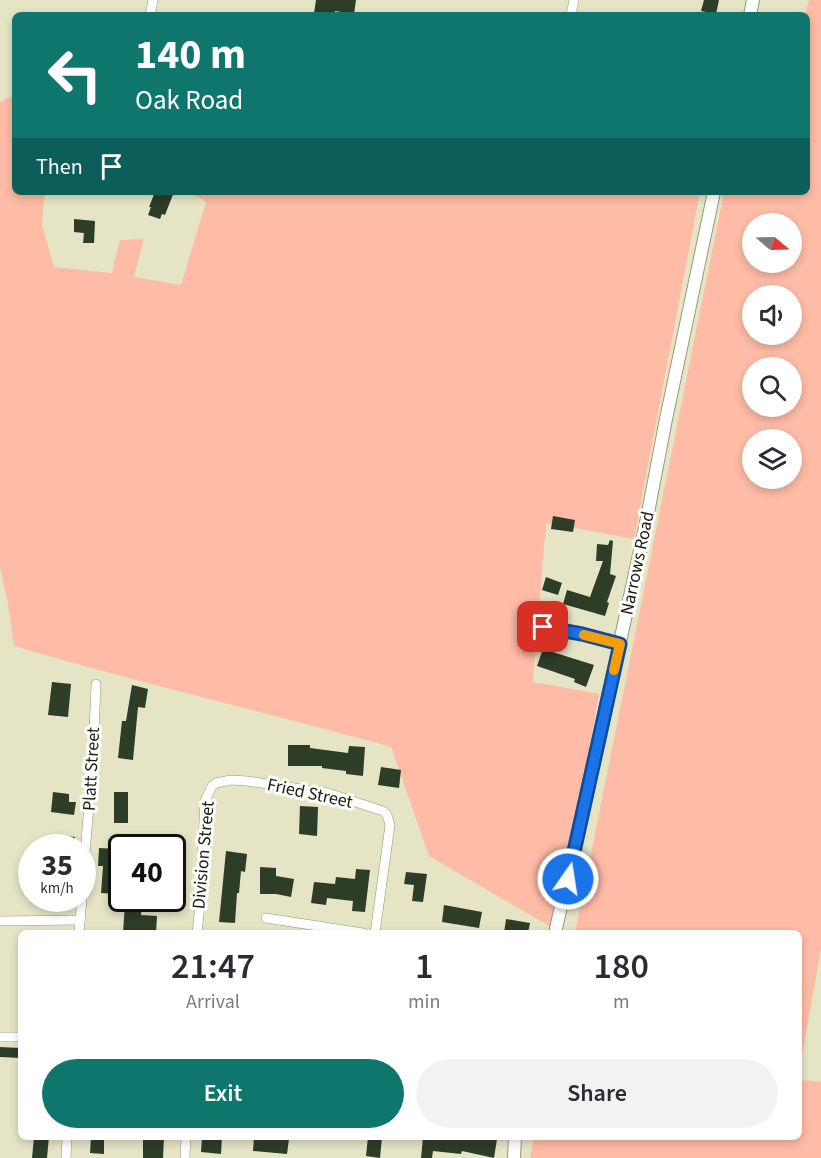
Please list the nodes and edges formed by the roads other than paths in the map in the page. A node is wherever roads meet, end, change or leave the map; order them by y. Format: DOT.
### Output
graph roads {
  1 [pos="713,195"];
  2 [pos="543,627"];
  3 [pos="620,644"];
  4 [pos="96,684"];
  5 [pos="219,783"];
  6 [pos="87,834"];
  7 [pos="81,912"];
  8 [pos="266,918"];
  9 [pos="80,920"];
  10 [pos="0,921"];
  11 [pos="79,930"];
  12 [pos="197,930"];
  13 [pos="344,930"];
  14 [pos="375,930"];
  15 [pos="556,930"];
  16 [pos="0,1037"];
  17 [pos="18,1037"];
  18 [pos="67,1140"];
  19 [pos="186,1140"];
  20 [pos="515,1140"];
  21 [pos="66,1158"];
  22 [pos="184,1158"];
  23 [pos="514,1158"];
  1 -- 3 [label="street, Narrows Road"];
  2 -- 3 [label="street"];
  3 -- 15 [label="street, Narrows Road"];
  4 -- 6 [label="street, Platt Street"];
  5 -- 12 [label="street, Division Street"];
  5 -- 14 [label="street, Fried Street"];
  7 -- 9 [label="street"];
  8 -- 13 [label="street"];
  9 -- 10 [label="street"];
  9 -- 11 [label="street"];
  16 -- 17 [label="street"];
  18 -- 21 [label="street"];
  19 -- 22 [label="street"];
  20 -- 23 [label="street"];
}
